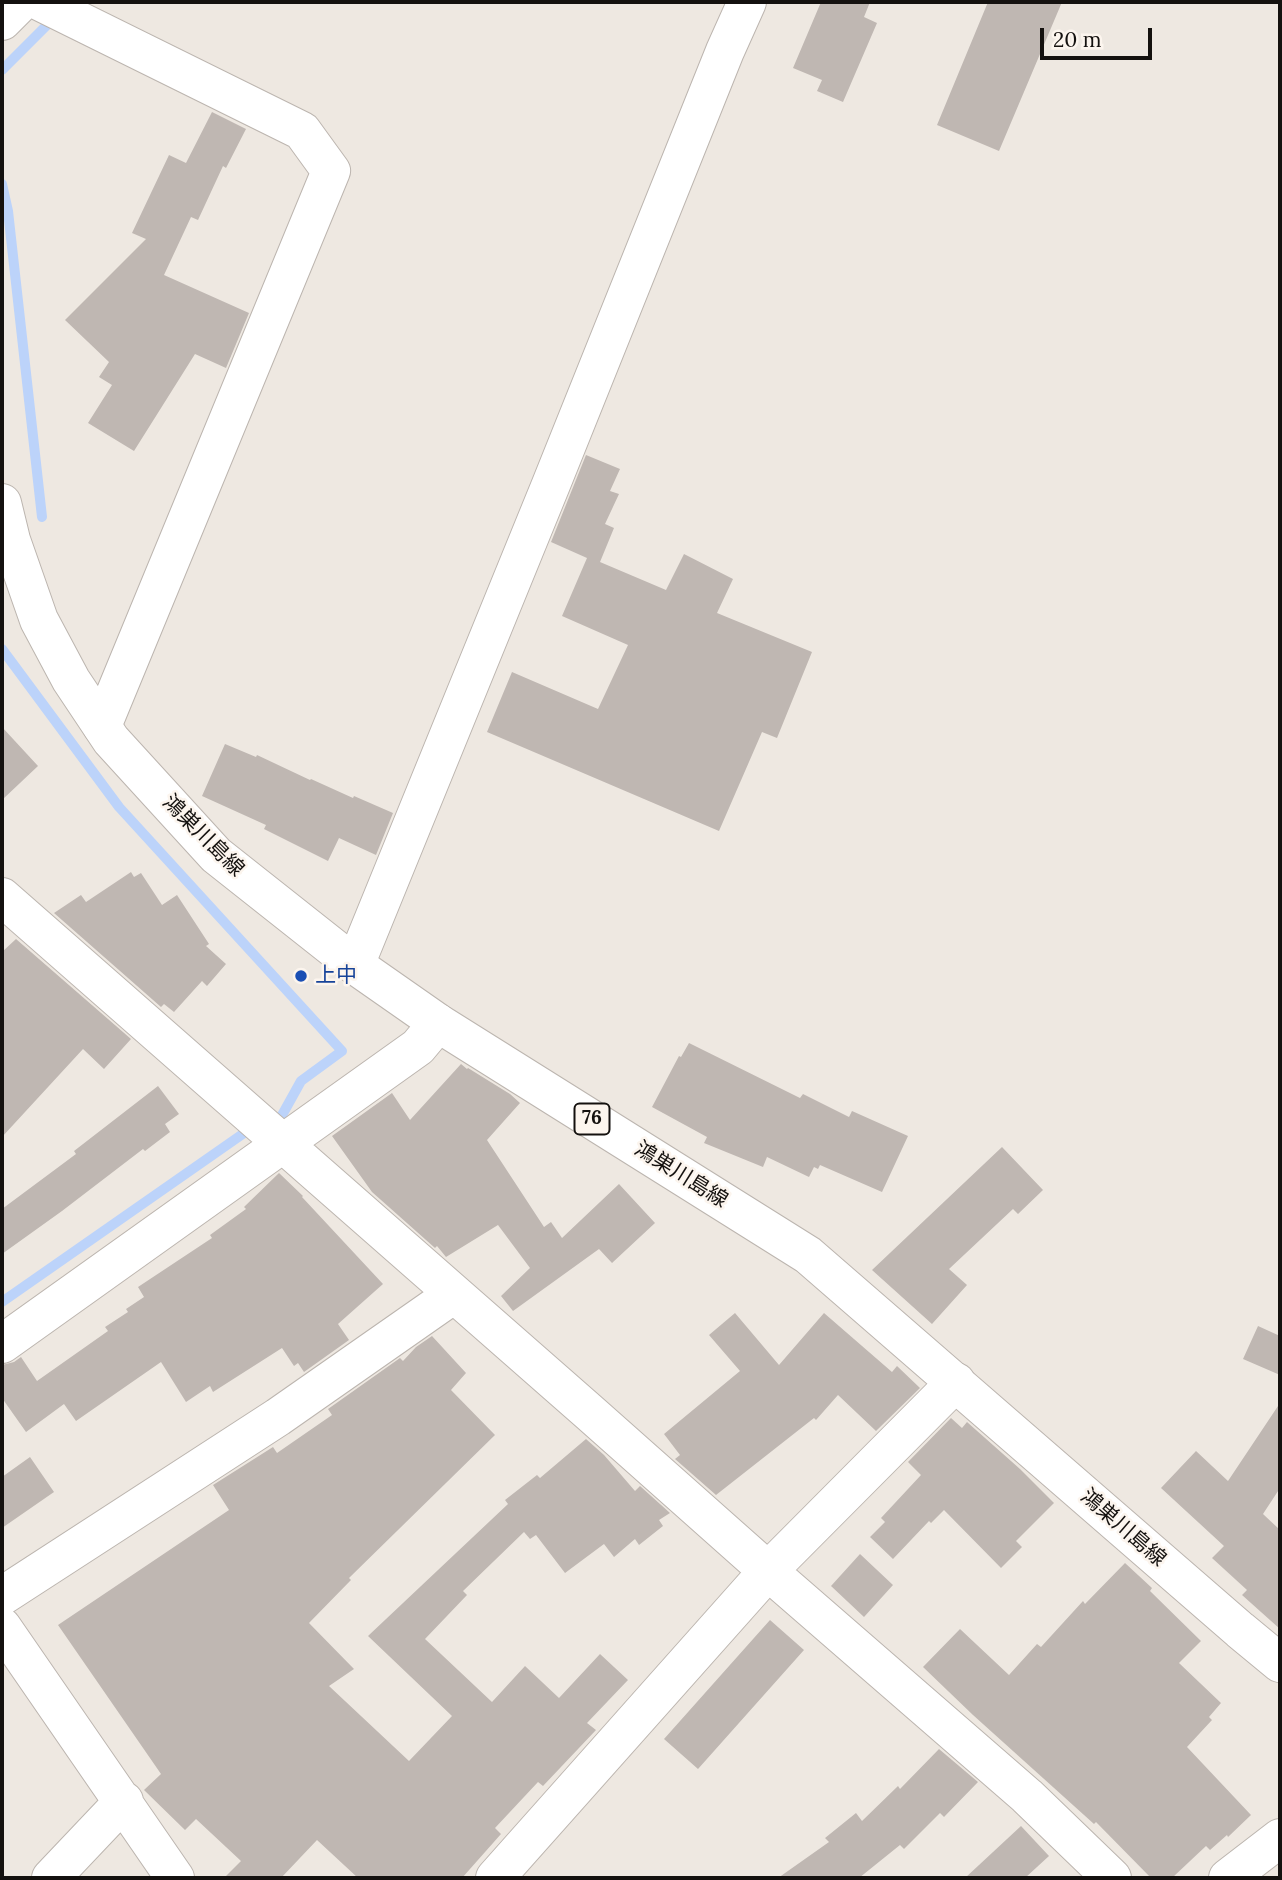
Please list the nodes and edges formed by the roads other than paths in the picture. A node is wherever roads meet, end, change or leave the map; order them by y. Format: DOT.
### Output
graph roads {
  1 [pos="21,2"];
  2 [pos="41,2"];
  3 [pos="747,2"];
  4 [pos="2,21"];
  5 [pos="2,503"];
  6 [pos="6,543"];
  7 [pos="102,726"];
  8 [pos="2,897"];
  9 [pos="355,965"];
  10 [pos="438,1023"];
  11 [pos="281,1143"];
  12 [pos="454,1294"];
  13 [pos="2,1344"];
  14 [pos="956,1382"];
  15 [pos="768,1572"];
  16 [pos="2,1596"];
  17 [pos="2,1627"];
  18 [pos="1280,1663"];
  19 [pos="124,1801"];
  20 [pos="1280,1838"];
  21 [pos="1103,1876"];
  22 [pos="51,1878"];
  23 [pos="175,1878"];
  24 [pos="495,1878"];
  25 [pos="1228,1878"];
  1 -- 4 [label="street"];
  2 -- 7 [label="street"];
  3 -- 9 [label="street"];
  5 -- 6 [label="street, 鴻巣川島線 / 76"];
  6 -- 7 [label="street, 鴻巣川島線 / 76"];
  7 -- 9 [label="street, 鴻巣川島線 / 76"];
  8 -- 11 [label="street"];
  9 -- 10 [label="street, 鴻巣川島線 / 76"];
  10 -- 11 [label="street"];
  10 -- 14 [label="street, 鴻巣川島線 / 76"];
  11 -- 12 [label="street"];
  11 -- 13 [label="street"];
  12 -- 15 [label="street"];
  12 -- 16 [label="street"];
  14 -- 15 [label="street"];
  14 -- 18 [label="street, 鴻巣川島線 / 76"];
  15 -- 21 [label="street"];
  15 -- 24 [label="street"];
  17 -- 19 [label="street"];
  19 -- 22 [label="street"];
  19 -- 23 [label="street"];
  20 -- 25 [label="street"];
}
